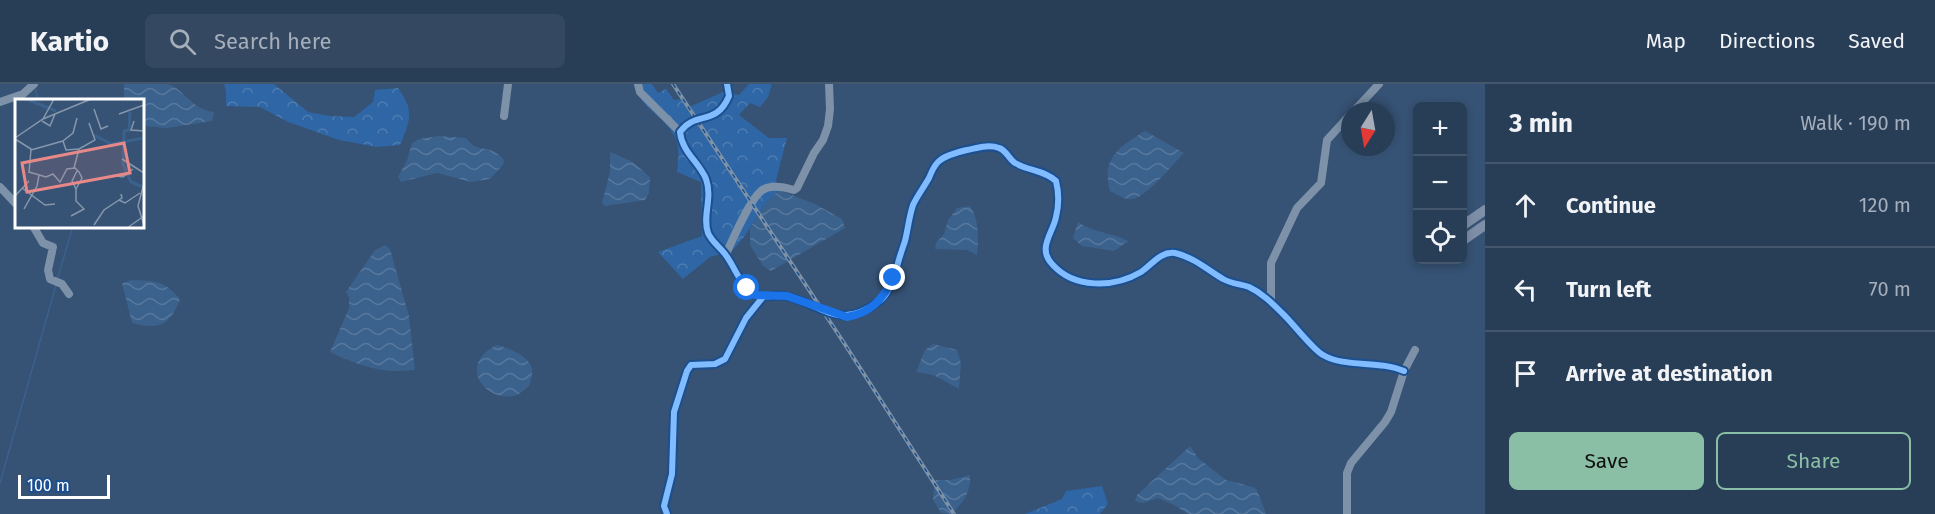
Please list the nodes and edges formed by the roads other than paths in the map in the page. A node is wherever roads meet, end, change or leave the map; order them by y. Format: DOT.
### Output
graph roads {
  1 [pos="34,84"];
  2 [pos="508,84"];
  3 [pos="638,84"];
  4 [pos="727,84"];
  5 [pos="829,84"];
  6 [pos="1378,84"];
  7 [pos="0,102"];
  8 [pos="1362,102"];
  9 [pos="504,116"];
  10 [pos="1341,125"];
  11 [pos="680,132"];
  12 [pos="0,187"];
  13 [pos="15,203"];
  14 [pos="1485,210"];
  15 [pos="1467,223"];
  16 [pos="1485,225"];
  17 [pos="34,228"];
  18 [pos="1467,238"];
  19 [pos="726,254"];
  20 [pos="69,294"];
  21 [pos="763,297"];
  22 [pos="1271,303"];
  23 [pos="1415,350"];
  24 [pos="1404,371"];
  25 [pos="667,514"];
  26 [pos="1347,514"];
  1 -- 7 [label="street"];
  2 -- 9 [label="street"];
  3 -- 11 [label="street"];
  4 -- 11 [label="street"];
  5 -- 19 [label="street"];
  6 -- 8 [label="street"];
  10 -- 22 [label="street"];
  11 -- 19 [label="street"];
  12 -- 13 [label="street"];
  14 -- 15 [label="main road"];
  16 -- 18 [label="main road"];
  17 -- 20 [label="street"];
  19 -- 21 [label="street"];
  21 -- 22 [label="street"];
  21 -- 25 [label="street"];
  22 -- 24 [label="street"];
  23 -- 24 [label="street"];
  24 -- 26 [label="street"];
}
